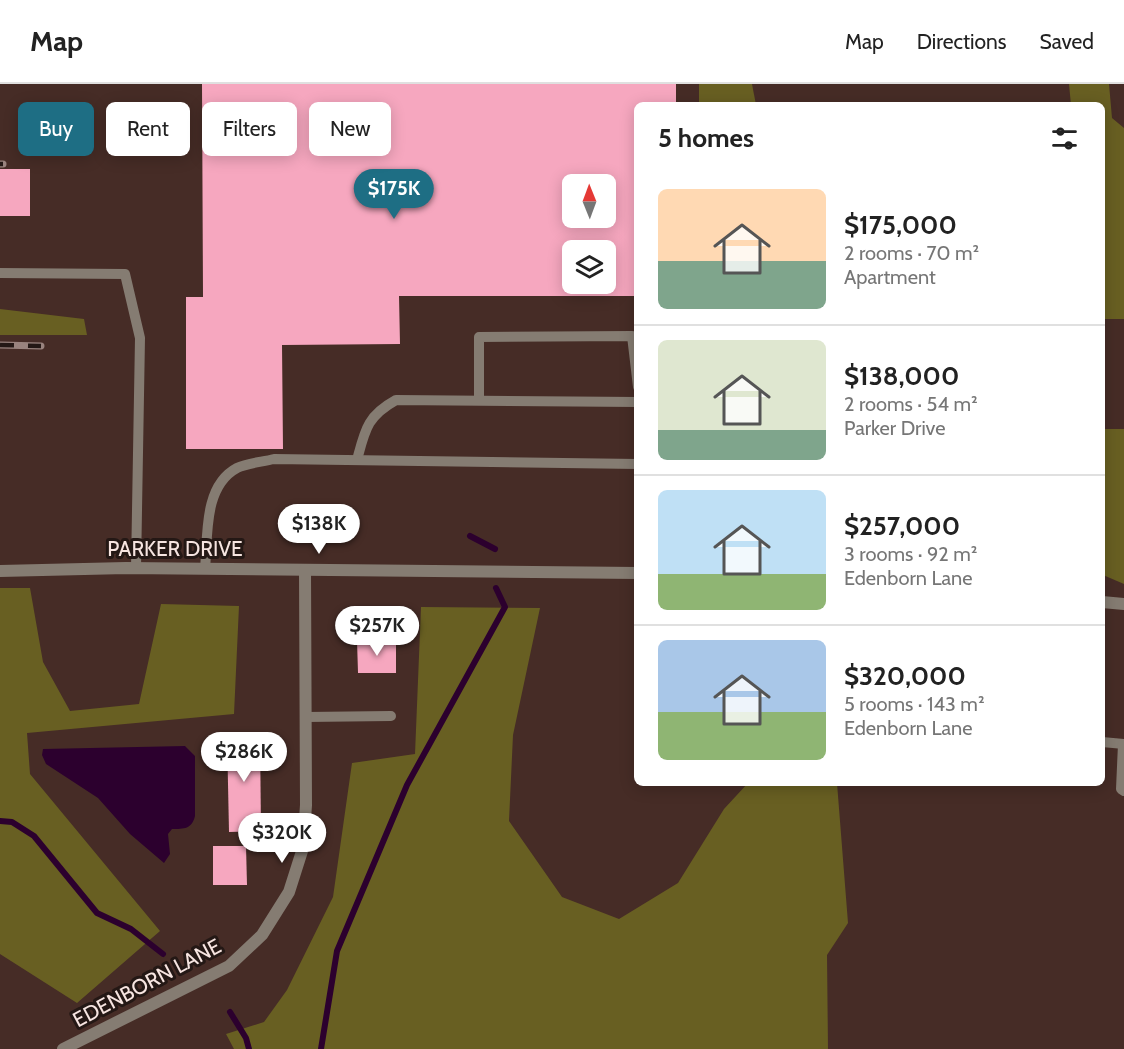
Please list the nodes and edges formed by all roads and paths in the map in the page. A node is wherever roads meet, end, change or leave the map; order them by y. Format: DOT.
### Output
graph roads {
  1 [pos="0,273"];
  2 [pos="634,353"];
  3 [pos="479,400"];
  4 [pos="634,402"];
  5 [pos="357,460"];
  6 [pos="634,464"];
  7 [pos="136,568"];
  8 [pos="205,568"];
  9 [pos="305,570"];
  10 [pos="0,571"];
  11 [pos="634,573"];
  12 [pos="1105,602"];
  13 [pos="1124,604"];
  14 [pos="391,716"];
  15 [pos="306,717"];
  16 [pos="1105,742"];
  17 [pos="1123,744"];
  18 [pos="1124,791"];
  19 [pos="63,1049"];
  1 -- 7 [label="lane"];
  2 -- 3 [label="lane"];
  3 -- 4 [label="lane"];
  3 -- 5 [label="lane"];
  5 -- 6 [label="lane"];
  5 -- 8 [label="lane"];
  7 -- 8 [label="street, PARKER DRIVE"];
  7 -- 10 [label="street, PARKER DRIVE"];
  8 -- 9 [label="street, PARKER DRIVE"];
  9 -- 11 [label="street, PARKER DRIVE"];
  9 -- 15 [label="street, EDENBORN LANE"];
  12 -- 13 [label="street"];
  14 -- 15 [label="lane"];
  15 -- 19 [label="street, EDENBORN LANE"];
  16 -- 17 [label="lane"];
  17 -- 18 [label="lane"];
}
